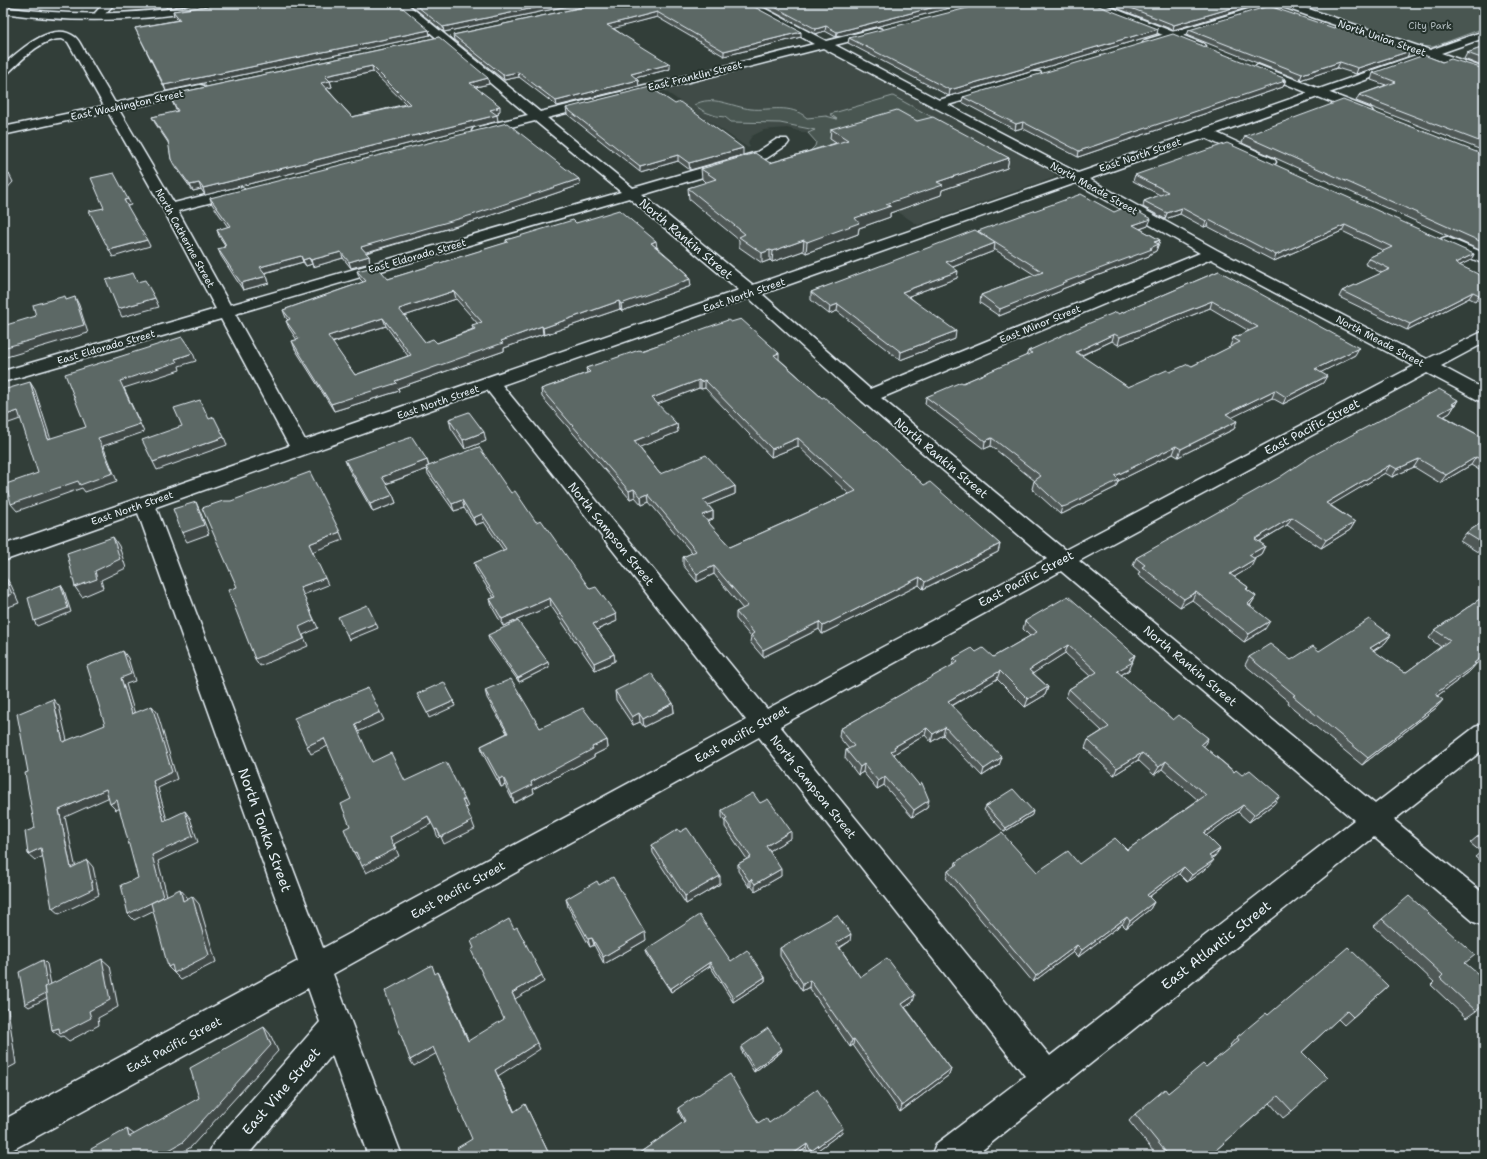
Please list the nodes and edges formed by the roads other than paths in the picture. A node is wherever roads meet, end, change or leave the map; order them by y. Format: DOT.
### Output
graph roads {
  1 [pos="110,3"];
  2 [pos="206,3"];
  3 [pos="228,3"];
  4 [pos="400,3"];
  5 [pos="746,3"];
  6 [pos="1091,3"];
  7 [pos="1281,3"];
  8 [pos="3,10"];
  9 [pos="100,13"];
  10 [pos="890,28"];
  11 [pos="457,34"];
  12 [pos="1484,34"];
  13 [pos="1172,35"];
  14 [pos="441,38"];
  15 [pos="428,41"];
  16 [pos="824,44"];
  17 [pos="1139,45"];
  18 [pos="1214,51"];
  19 [pos="1430,54"];
  20 [pos="1249,65"];
  21 [pos="3,71"];
  22 [pos="1048,71"];
  23 [pos="1484,72"];
  24 [pos="214,86"];
  25 [pos="1320,93"];
  26 [pos="937,104"];
  27 [pos="111,108"];
  28 [pos="538,116"];
  29 [pos="1377,116"];
  30 [pos="3,131"];
  31 [pos="1205,133"];
  32 [pos="466,134"];
  33 [pos="782,142"];
  34 [pos="1284,169"];
  35 [pos="1076,177"];
  36 [pos="250,188"];
  37 [pos="631,193"];
  38 [pos="170,209"];
  39 [pos="1434,237"];
  40 [pos="1212,253"];
  41 [pos="1484,259"];
  42 [pos="751,292"];
  43 [pos="225,312"];
  44 [pos="1484,336"];
  45 [pos="1427,366"];
  46 [pos="3,377"];
  47 [pos="491,383"];
  48 [pos="1484,396"];
  49 [pos="868,397"];
  50 [pos="300,449"];
  51 [pos="145,504"];
  52 [pos="3,553"];
  53 [pos="1062,560"];
  54 [pos="762,722"];
  55 [pos="1484,734"];
  56 [pos="1375,821"];
  57 [pos="1484,912"];
  58 [pos="316,969"];
  59 [pos="337,1026"];
  60 [pos="1046,1078"];
  61 [pos="3,1138"];
  62 [pos="225,1156"];
  63 [pos="385,1156"];
  64 [pos="948,1156"];
  1 -- 9 [label="street"];
  2 -- 9 [label="street"];
  3 -- 8 [label="street"];
  4 -- 14 [label="street, North Rankin Street"];
  5 -- 16 [label="street, North Meade Street"];
  6 -- 13 [label="street"];
  7 -- 13 [label="street"];
  7 -- 19 [label="street, North Union Street"];
  8 -- 9 [label="street"];
  10 -- 16 [label="street, East Franklin Street"];
  11 -- 14 [label="street"];
  12 -- 19 [label="street, East North Street"];
  13 -- 17 [label="street"];
  13 -- 18 [label="street"];
  14 -- 15 [label="street"];
  14 -- 28 [label="street, North Rankin Street"];
  16 -- 26 [label="street, North Meade Street"];
  16 -- 28 [label="street, East Franklin Street"];
  19 -- 23 [label="street, North Union Street"];
  19 -- 25 [label="street, East North Street"];
  20 -- 25 [label="street"];
  21 -- 27 [label="street, North Catherine Street"];
  22 -- 26 [label="street"];
  24 -- 27 [label="street, East Washington Street"];
  25 -- 29 [label="street"];
  25 -- 31 [label="street, East North Street"];
  26 -- 35 [label="street, North Meade Street"];
  27 -- 30 [label="street, East Washington Street"];
  27 -- 38 [label="street, North Catherine Street"];
  28 -- 32 [label="street, East Franklin Street"];
  28 -- 37 [label="street, North Rankin Street"];
  31 -- 34 [label="street"];
  31 -- 35 [label="street, East North Street"];
  33 -- 37 [label="street, East Eldorado Street"];
  35 -- 40 [label="street, North Meade Street"];
  35 -- 42 [label="street, East North Street"];
  36 -- 38 [label="street"];
  37 -- 42 [label="street, North Rankin Street"];
  37 -- 43 [label="street, East Eldorado Street"];
  38 -- 43 [label="street, North Catherine Street"];
  39 -- 41 [label="street"];
  40 -- 45 [label="street, North Meade Street"];
  40 -- 49 [label="street, East Minor Street"];
  42 -- 47 [label="street, East North Street"];
  42 -- 49 [label="street, North Rankin Street"];
  43 -- 46 [label="street, East Eldorado Street"];
  43 -- 50 [label="street, North Catherine Street"];
  44 -- 45 [label="street, East Pacific Street"];
  45 -- 48 [label="street, North Meade Street"];
  45 -- 53 [label="street, East Pacific Street"];
  47 -- 50 [label="street, East North Street"];
  47 -- 54 [label="street, North Sampson Street"];
  49 -- 53 [label="street, North Rankin Street"];
  50 -- 51 [label="street, East North Street"];
  51 -- 52 [label="street, East North Street"];
  51 -- 58 [label="street, North Tonka Street"];
  53 -- 54 [label="street, East Pacific Street"];
  53 -- 56 [label="street, North Rankin Street"];
  54 -- 58 [label="street, East Pacific Street"];
  54 -- 60 [label="street, North Sampson Street"];
  55 -- 56 [label="street, East Atlantic Street"];
  56 -- 57 [label="street, North Rankin Street"];
  56 -- 60 [label="street, East Atlantic Street"];
  58 -- 59 [label="street, North Tonka Street"];
  58 -- 61 [label="street, East Pacific Street"];
  59 -- 62 [label="street, East Vine Street"];
  59 -- 63 [label="street, North Tonka Street"];
  60 -- 64 [label="street, East Atlantic Street"];
}
